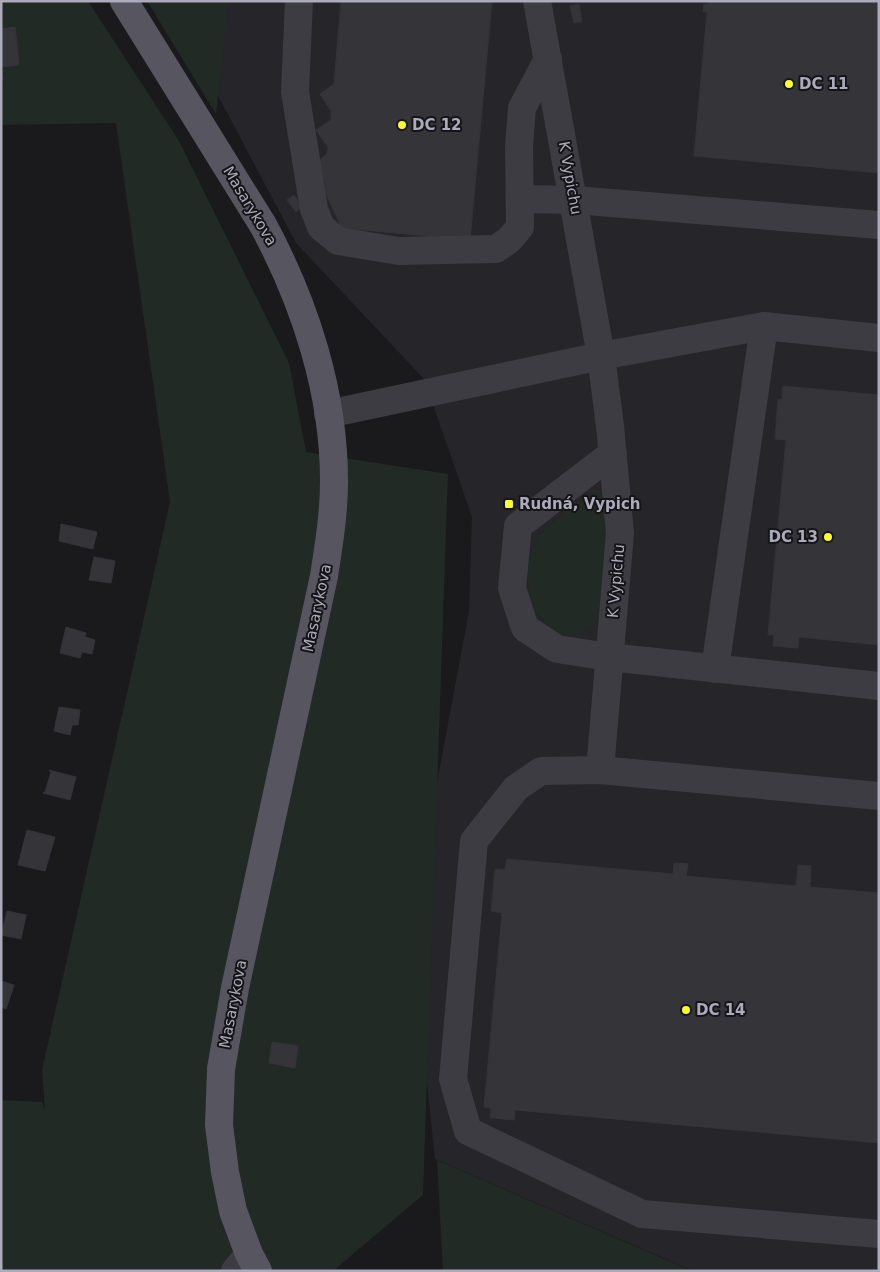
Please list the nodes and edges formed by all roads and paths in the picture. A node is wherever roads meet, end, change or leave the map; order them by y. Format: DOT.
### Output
graph roads {
  1 [pos="124,1"];
  2 [pos="299,1"];
  3 [pos="538,1"];
  4 [pos="548,58"];
  5 [pos="520,200"];
  6 [pos="575,200"];
  7 [pos="879,225"];
  8 [pos="764,326"];
  9 [pos="879,338"];
  10 [pos="601,356"];
  11 [pos="328,414"];
  12 [pos="613,453"];
  13 [pos="609,657"];
  14 [pos="715,669"];
  15 [pos="879,686"];
  16 [pos="600,770"];
  17 [pos="879,796"];
  18 [pos="879,1234"];
  19 [pos="247,1265"];
  1 -- 11 [label="main road, Masarykova"];
  2 -- 5 [label="street"];
  3 -- 4 [label="street, K Vypichu"];
  4 -- 5 [label="street"];
  4 -- 6 [label="street, K Vypichu"];
  5 -- 6 [label="street"];
  6 -- 7 [label="street"];
  6 -- 10 [label="street, K Vypichu"];
  8 -- 9 [label="street"];
  8 -- 10 [label="street"];
  8 -- 14 [label="street"];
  10 -- 11 [label="street"];
  10 -- 12 [label="street, K Vypichu"];
  11 -- 19 [label="main road, Masarykova"];
  12 -- 13 [label="street, K Vypichu"];
  12 -- 13 [label="street"];
  13 -- 14 [label="street"];
  13 -- 16 [label="street, K Vypichu"];
  14 -- 15 [label="street"];
  16 -- 17 [label="street"];
  16 -- 18 [label="street"];
}
